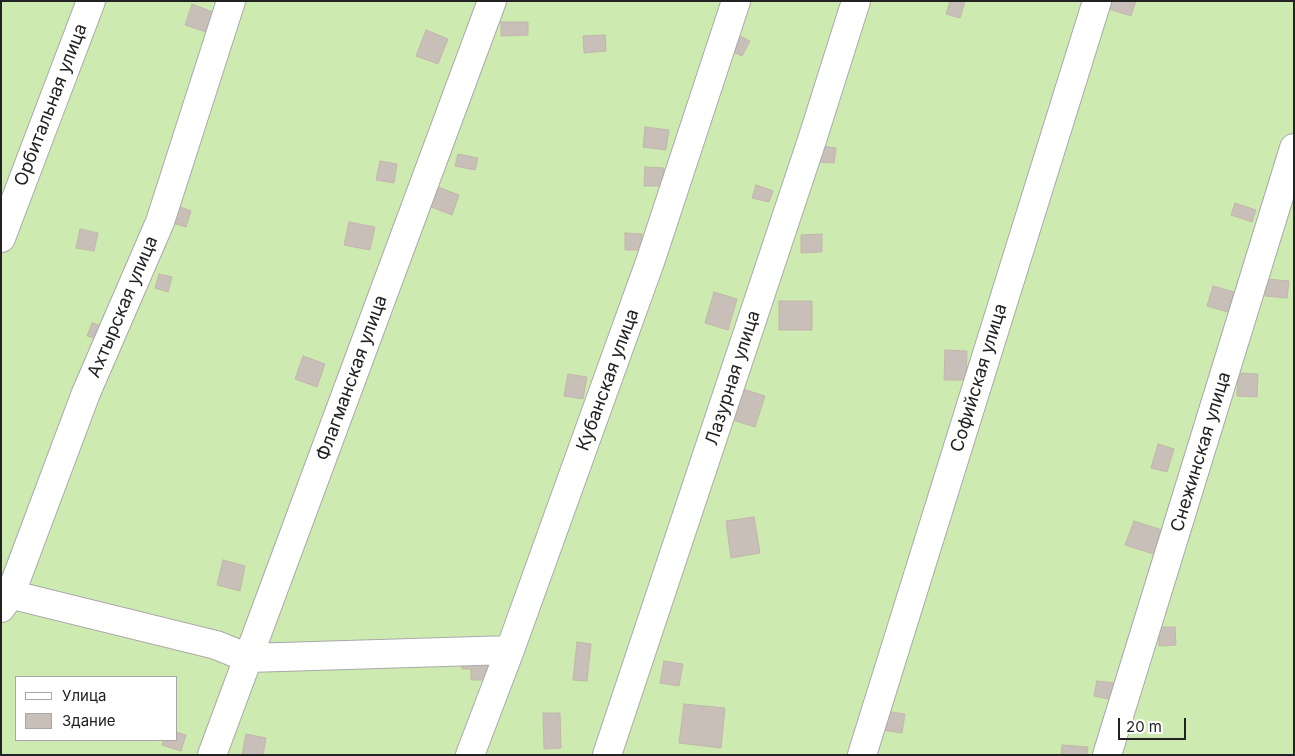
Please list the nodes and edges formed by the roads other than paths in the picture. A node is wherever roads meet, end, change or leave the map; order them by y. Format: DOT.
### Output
graph roads {
  1 [pos="91,1"];
  2 [pos="231,1"];
  3 [pos="492,1"];
  4 [pos="736,1"];
  5 [pos="856,1"];
  6 [pos="1098,1"];
  7 [pos="1294,148"];
  8 [pos="1,238"];
  9 [pos="4,598"];
  10 [pos="510,650"];
  11 [pos="248,658"];
  12 [pos="212,755"];
  13 [pos="470,755"];
  14 [pos="607,755"];
  15 [pos="862,755"];
  16 [pos="1107,755"];
  1 -- 8 [label="lane, Орбитальная улица"];
  2 -- 9 [label="lane, Ахтырская улица"];
  3 -- 11 [label="lane, Флагманская улица"];
  4 -- 10 [label="lane, Кубанская улица"];
  5 -- 14 [label="lane, Лазурная улица"];
  6 -- 15 [label="lane, Софийская улица"];
  7 -- 16 [label="lane, Снежинская улица"];
  9 -- 11 [label="lane"];
  10 -- 11 [label="lane"];
  10 -- 13 [label="lane, Кубанская улица"];
  11 -- 12 [label="lane, Флагманская улица"];
}
